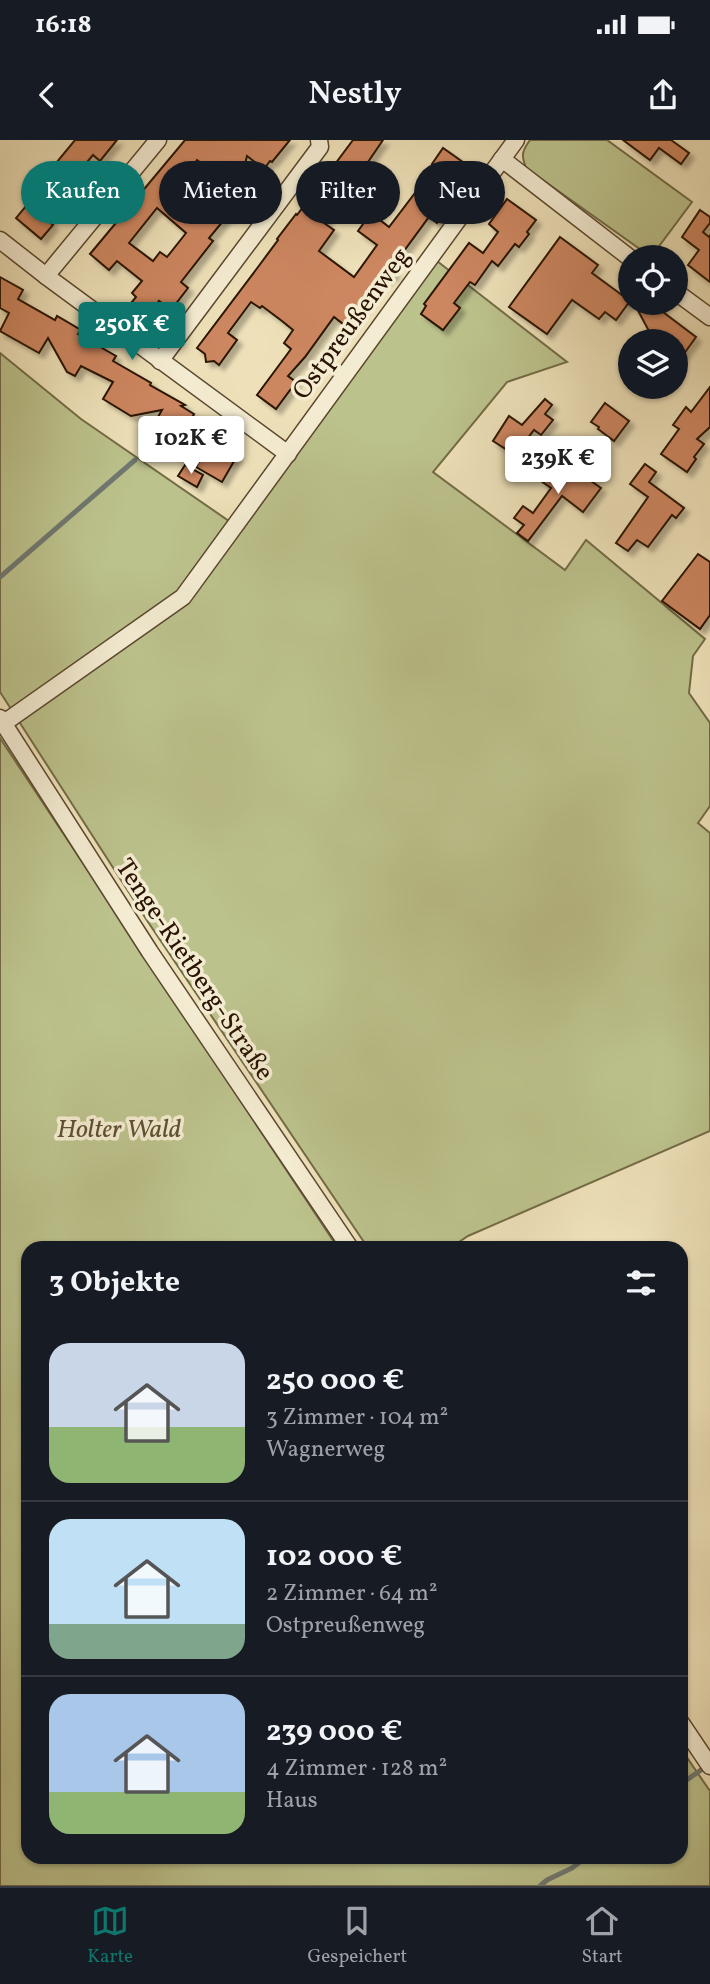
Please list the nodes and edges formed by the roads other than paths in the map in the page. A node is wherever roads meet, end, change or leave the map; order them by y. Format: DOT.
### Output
graph roads {
  1 [pos="158,140"];
  2 [pos="319,140"];
  3 [pos="516,140"];
  4 [pos="502,159"];
  5 [pos="0,240"];
  6 [pos="618,249"];
  7 [pos="46,276"];
  8 [pos="688,301"];
  9 [pos="710,317"];
  10 [pos="160,361"];
  11 [pos="288,454"];
  12 [pos="2,721"];
  13 [pos="345,1241"];
  14 [pos="688,1733"];
  15 [pos="707,1761"];
  1 -- 7 [label="street"];
  2 -- 10 [label="street"];
  3 -- 4 [label="street, Ostpreußenweg"];
  4 -- 6 [label="street"];
  4 -- 11 [label="street, Ostpreußenweg"];
  5 -- 7 [label="street"];
  7 -- 10 [label="street"];
  8 -- 9 [label="street"];
  10 -- 11 [label="street"];
  11 -- 12 [label="street, Ostpreußenweg"];
  12 -- 13 [label="street, Tenge-Rietberg-Straße"];
  14 -- 15 [label="street"];
}
